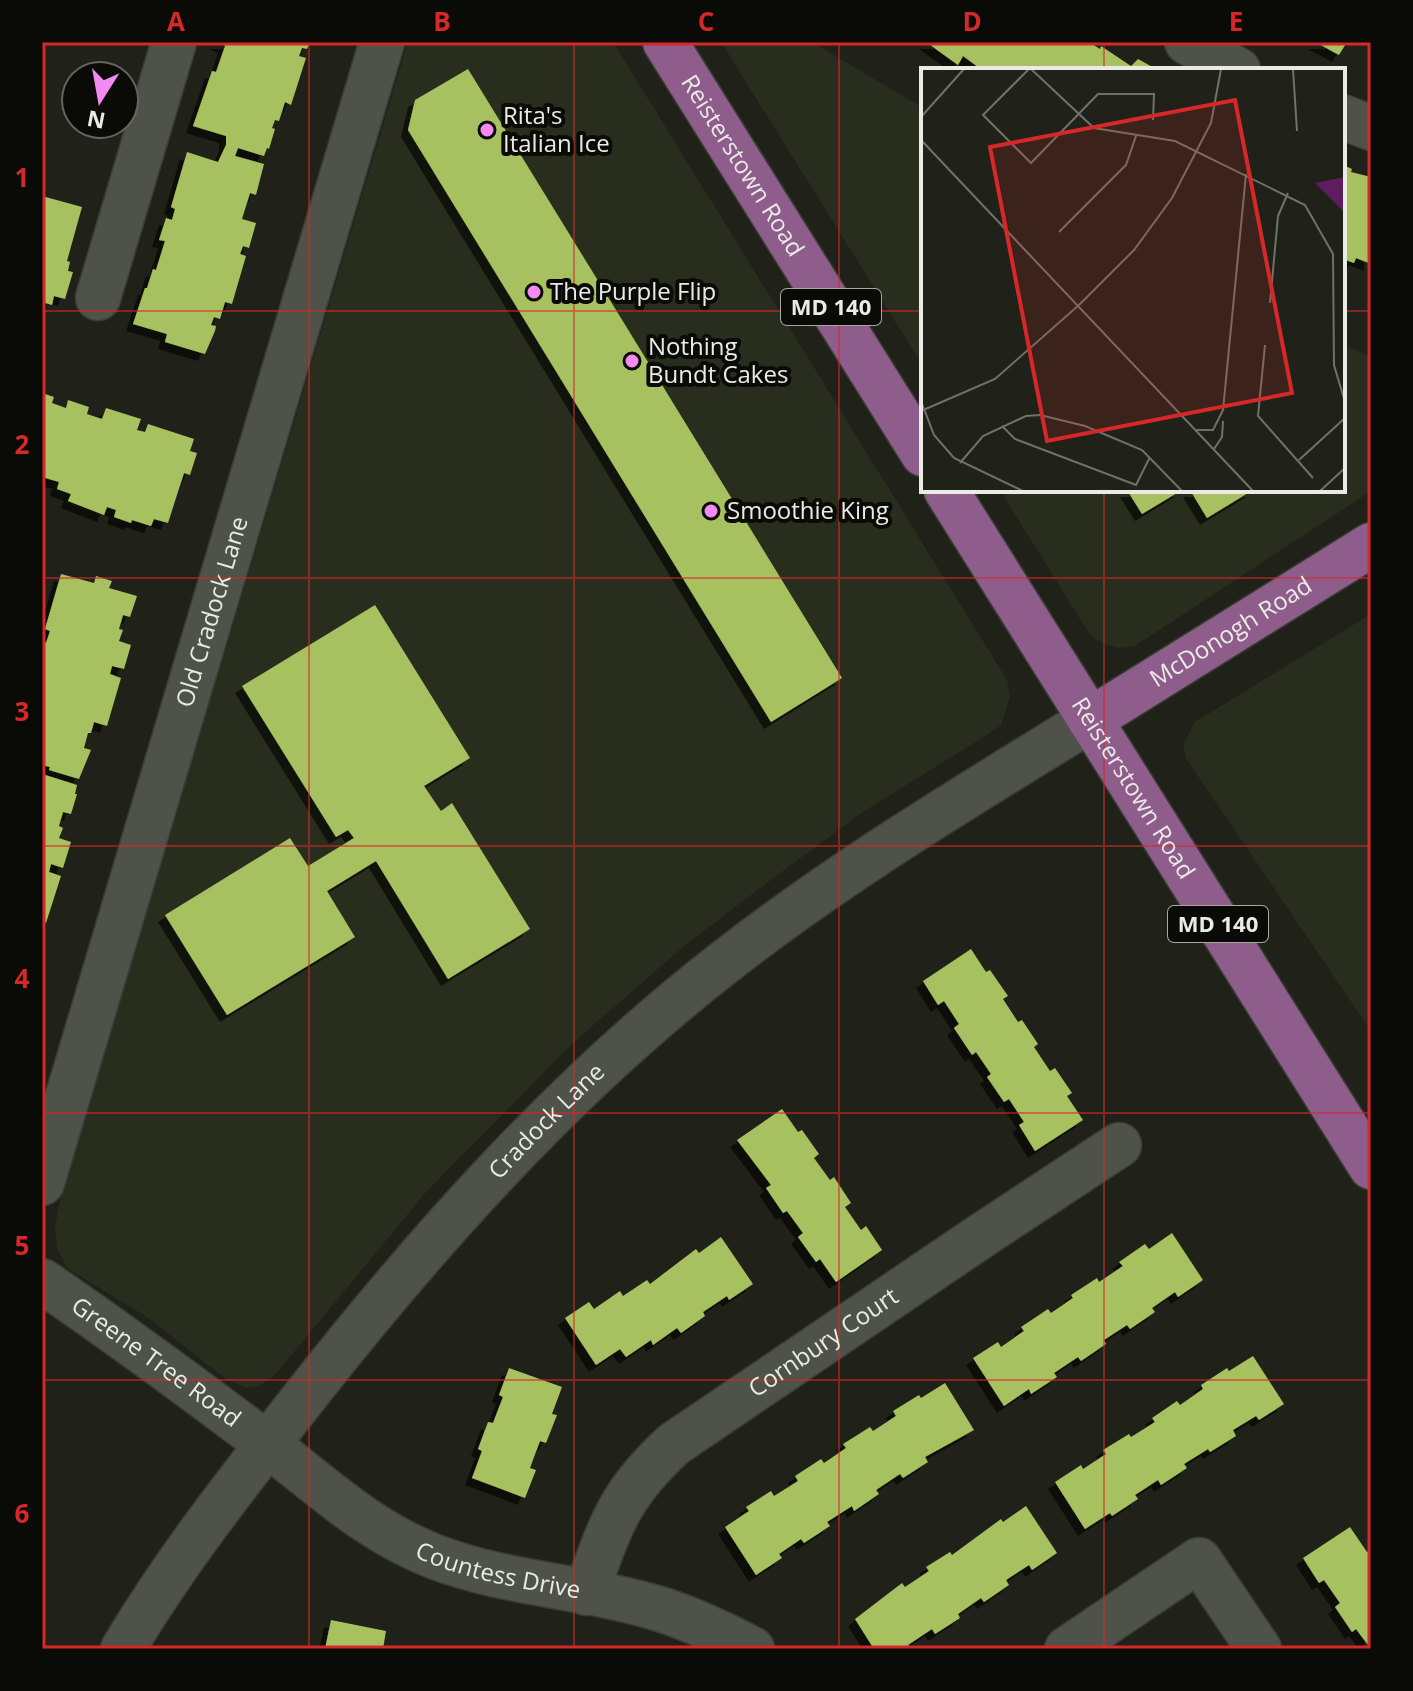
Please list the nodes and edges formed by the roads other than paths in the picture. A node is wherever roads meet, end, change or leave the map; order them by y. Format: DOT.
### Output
graph roads {
  1 [pos="174,42"];
  2 [pos="382,42"];
  3 [pos="665,42"];
  4 [pos="1345,118"];
  5 [pos="1371,128"];
  6 [pos="98,298"];
  7 [pos="921,451"];
  8 [pos="947,492"];
  9 [pos="1371,545"];
  10 [pos="1090,720"];
  11 [pos="1119,1145"];
  12 [pos="1371,1167"];
  13 [pos="42,1183"];
  14 [pos="42,1281"];
  15 [pos="267,1444"];
  16 [pos="586,1593"];
  17 [pos="123,1649"];
  18 [pos="752,1649"];
  19 [pos="1067,1649"];
  20 [pos="1259,1649"];
  1 -- 6 [label="street"];
  2 -- 13 [label="street, Old Cradock Lane"];
  3 -- 7 [label="main road, Reisterstown Road / MD 140"];
  4 -- 5 [label="street"];
  8 -- 10 [label="main road, Reisterstown Road / MD 140"];
  9 -- 10 [label="main road, McDonogh Road"];
  10 -- 12 [label="main road, Reisterstown Road / MD 140"];
  10 -- 15 [label="street, Cradock Lane"];
  11 -- 16 [label="street, Cornbury Court"];
  14 -- 15 [label="street, Greene Tree Road"];
  15 -- 16 [label="street, Countess Drive"];
  15 -- 17 [label="street, Cradock Lane"];
  16 -- 18 [label="street, Countess Drive"];
  19 -- 20 [label="street"];
}
